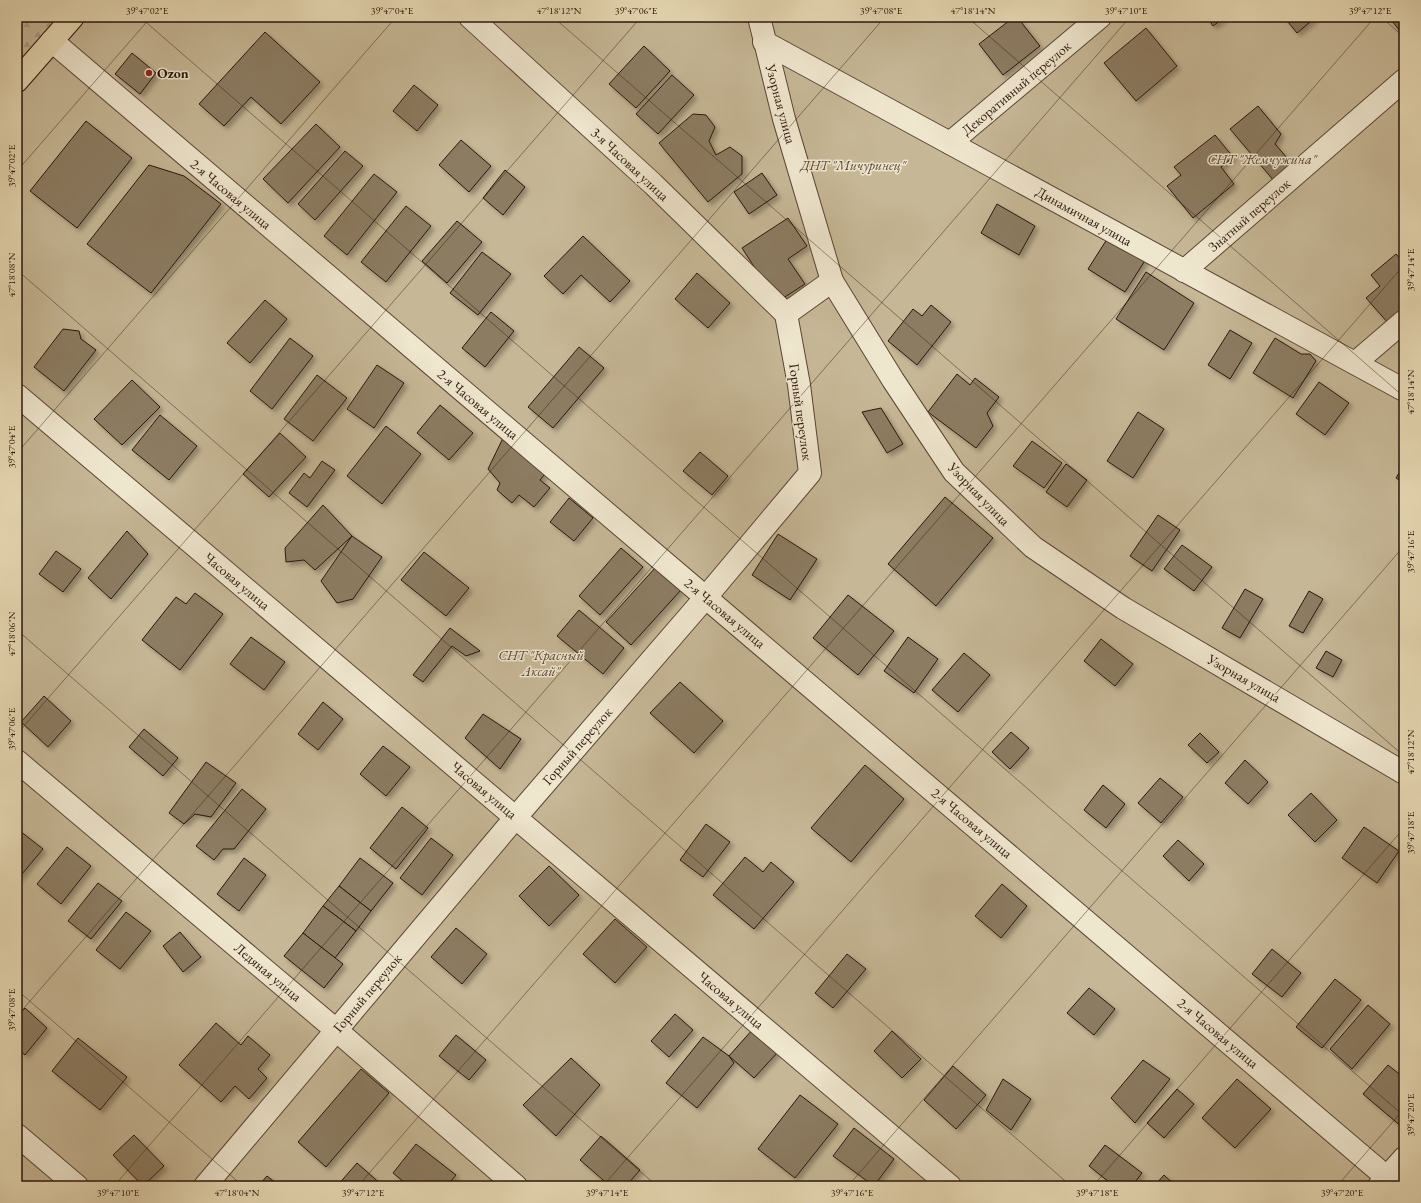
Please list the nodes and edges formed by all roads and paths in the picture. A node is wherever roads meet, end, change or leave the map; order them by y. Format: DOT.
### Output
graph roads {
  1 [pos="73,17"];
  2 [pos="470,17"];
  3 [pos="759,17"];
  4 [pos="1100,17"];
  5 [pos="52,42"];
  6 [pos="764,42"];
  7 [pos="1404,80"];
  8 [pos="17,81"];
  9 [pos="950,143"];
  10 [pos="1184,271"];
  11 [pos="832,281"];
  12 [pos="786,314"];
  13 [pos="1404,321"];
  14 [pos="1355,364"];
  15 [pos="1404,390"];
  16 [pos="17,395"];
  17 [pos="706,597"];
  18 [pos="17,761"];
  19 [pos="1404,773"];
  20 [pos="516,817"];
  21 [pos="336,1030"];
  22 [pos="17,1135"];
  23 [pos="1404,1158"];
  24 [pos="1388,1183"];
  25 [pos="77,1186"];
  26 [pos="205,1186"];
  27 [pos="516,1186"];
  28 [pos="950,1186"];
  1 -- 5 [label="main road"];
  2 -- 12 [label="street, 3-я Часовая улица"];
  3 -- 6 [label="street, Узорная улица"];
  4 -- 9 [label="street, Декоративный переулок"];
  5 -- 8 [label="main road"];
  5 -- 17 [label="street, 2-я Часовая улица"];
  6 -- 9 [label="street, Динамичная улица"];
  6 -- 11 [label="street, Узорная улица"];
  7 -- 10 [label="street, Знатный переулок"];
  9 -- 10 [label="street, Динамичная улица"];
  10 -- 14 [label="street, Динамичная улица"];
  11 -- 12 [label="street"];
  11 -- 19 [label="street, Узорная улица"];
  12 -- 17 [label="street, Горный переулок"];
  13 -- 14 [label="street"];
  14 -- 15 [label="street, Динамичная улица"];
  16 -- 20 [label="street, Часовая улица"];
  17 -- 20 [label="street, Горный переулок"];
  17 -- 24 [label="street, 2-я Часовая улица"];
  18 -- 21 [label="street, Ледяная улица"];
  20 -- 21 [label="street, Горный переулок"];
  20 -- 28 [label="street, Часовая улица"];
  21 -- 26 [label="street, Горный переулок"];
  21 -- 27 [label="street, Ледяная улица"];
  22 -- 25 [label="street"];
  23 -- 24 [label="street"];
}
